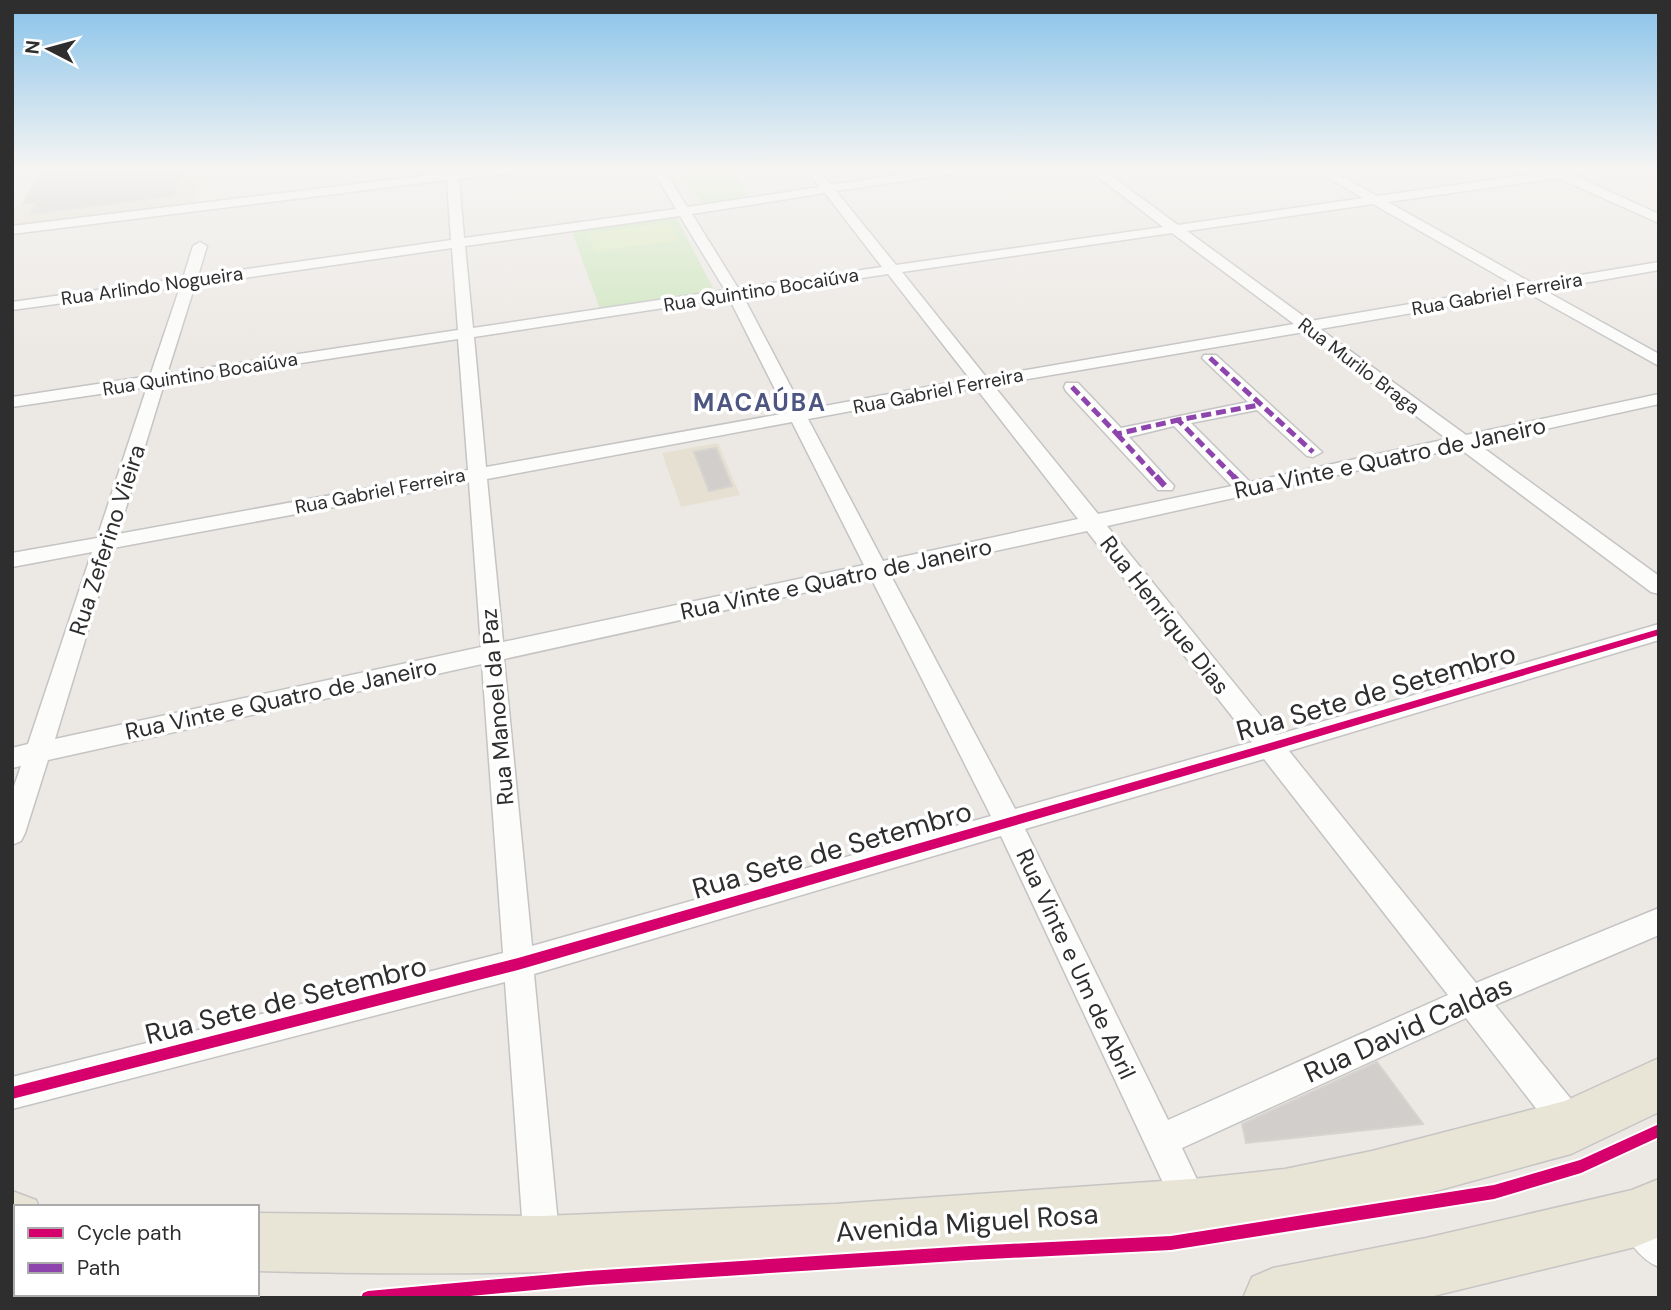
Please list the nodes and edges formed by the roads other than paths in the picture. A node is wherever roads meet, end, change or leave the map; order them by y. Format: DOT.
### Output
graph roads {
  1 [pos="459,230"];
  2 [pos="551,230"];
  3 [pos="697,230"];
  4 [pos="859,230"];
  5 [pos="1167,230"];
  6 [pos="1177,230"];
  7 [pos="1429,230"];
  8 [pos="460,243"];
  9 [pos="200,246"];
  10 [pos="1659,266"];
  11 [pos="889,270"];
  12 [pos="191,281"];
  13 [pos="1532,288"];
  14 [pos="734,294"];
  15 [pos="12,306"];
  16 [pos="1305,326"];
  17 [pos="466,334"];
  18 [pos="1210,358"];
  19 [pos="1659,360"];
  20 [pos="158,380"];
  21 [pos="983,382"];
  22 [pos="1072,387"];
  23 [pos="1659,399"];
  24 [pos="12,402"];
  25 [pos="1259,405"];
  26 [pos="796,418"];
  27 [pos="1178,420"];
  28 [pos="1117,434"];
  29 [pos="1462,443"];
  30 [pos="1313,452"];
  31 [pos="477,473"];
  32 [pos="1165,486"];
  33 [pos="1247,489"];
  34 [pos="1092,523"];
  35 [pos="106,542"];
  36 [pos="12,560"];
  37 [pos="878,571"];
  38 [pos="1659,587"];
  39 [pos="1659,632"];
  40 [pos="493,653"];
  41 [pos="1270,747"];
  42 [pos="40,752"];
  43 [pos="12,758"];
  44 [pos="1008,822"];
  45 [pos="12,833"];
  46 [pos="1659,921"];
  47 [pos="518,964"];
  48 [pos="1469,1001"];
  49 [pos="1659,1084"];
  50 [pos="12,1093"];
  51 [pos="1571,1127"];
  52 [pos="1160,1141"];
  53 [pos="1192,1207"];
  54 [pos="1651,1224"];
  55 [pos="259,1241"];
  56 [pos="542,1245"];
  57 [pos="1273,1298"];
  1 -- 8 [label="street, Rua Manoel da Paz"];
  2 -- 8 [label="street, Rua Arlindo Nogueira"];
  3 -- 14 [label="street, Rua Vinte e Um de Abril"];
  4 -- 11 [label="street, Rua Henrique Dias"];
  5 -- 11 [label="street, Rua Quintino Bocaiúva"];
  6 -- 16 [label="street, Rua Murilo Braga"];
  7 -- 13 [label="street"];
  8 -- 12 [label="street, Rua Arlindo Nogueira"];
  8 -- 17 [label="street, Rua Manoel da Paz"];
  9 -- 12 [label="street, Rua Zeferino Vieira"];
  10 -- 13 [label="street, Rua Gabriel Ferreira"];
  11 -- 14 [label="street, Rua Quintino Bocaiúva"];
  11 -- 21 [label="street, Rua Henrique Dias"];
  12 -- 15 [label="street, Rua Arlindo Nogueira"];
  12 -- 20 [label="street, Rua Zeferino Vieira"];
  13 -- 16 [label="street, Rua Gabriel Ferreira"];
  13 -- 19 [label="street"];
  14 -- 17 [label="street, Rua Quintino Bocaiúva"];
  14 -- 26 [label="street, Rua Vinte e Um de Abril"];
  16 -- 21 [label="street, Rua Gabriel Ferreira"];
  16 -- 29 [label="street, Rua Murilo Braga"];
  17 -- 20 [label="street, Rua Quintino Bocaiúva"];
  17 -- 31 [label="street, Rua Manoel da Paz"];
  18 -- 25 [label="street"];
  20 -- 24 [label="street, Rua Quintino Bocaiúva"];
  20 -- 35 [label="street, Rua Zeferino Vieira"];
  21 -- 26 [label="street, Rua Gabriel Ferreira"];
  21 -- 34 [label="street, Rua Henrique Dias"];
  22 -- 28 [label="street"];
  23 -- 29 [label="street, Rua Vinte e Quatro de Janeiro"];
  25 -- 27 [label="street"];
  25 -- 30 [label="street"];
  26 -- 31 [label="street, Rua Gabriel Ferreira"];
  26 -- 37 [label="street, Rua Vinte e Um de Abril"];
  27 -- 28 [label="street"];
  27 -- 33 [label="street"];
  28 -- 32 [label="street"];
  29 -- 33 [label="street, Rua Vinte e Quatro de Janeiro"];
  29 -- 38 [label="street, Rua Murilo Braga"];
  31 -- 35 [label="street, Rua Gabriel Ferreira"];
  31 -- 40 [label="street, Rua Manoel da Paz"];
  33 -- 34 [label="street, Rua Vinte e Quatro de Janeiro"];
  34 -- 37 [label="street, Rua Vinte e Quatro de Janeiro"];
  34 -- 41 [label="street, Rua Henrique Dias"];
  35 -- 36 [label="street, Rua Gabriel Ferreira"];
  35 -- 42 [label="street, Rua Zeferino Vieira"];
  37 -- 40 [label="street, Rua Vinte e Quatro de Janeiro"];
  37 -- 44 [label="street, Rua Vinte e Um de Abril"];
  39 -- 41 [label="street, Rua Sete de Setembro"];
  40 -- 42 [label="street, Rua Vinte e Quatro de Janeiro"];
  40 -- 47 [label="street, Rua Manoel da Paz"];
  41 -- 44 [label="street, Rua Sete de Setembro"];
  41 -- 48 [label="street, Rua Henrique Dias"];
  42 -- 43 [label="street, Rua Vinte e Quatro de Janeiro"];
  42 -- 45 [label="street, Rua Zeferino Vieira"];
  44 -- 47 [label="street, Rua Sete de Setembro"];
  44 -- 52 [label="street, Rua Vinte e Um de Abril"];
  46 -- 48 [label="street, Rua David Caldas"];
  47 -- 50 [label="street, Rua Sete de Setembro"];
  47 -- 56 [label="street, Rua Manoel da Paz"];
  48 -- 51 [label="street, Rua Henrique Dias"];
  48 -- 52 [label="street, Rua David Caldas"];
  49 -- 51 [label="main road, Avenida Miguel Rosa"];
  51 -- 53 [label="main road, Avenida Miguel Rosa"];
  52 -- 53 [label="street, Rua Vinte e Um de Abril"];
  53 -- 56 [label="main road, Avenida Miguel Rosa"];
  54 -- 57 [label="main road"];
  55 -- 56 [label="main road, Avenida Miguel Rosa"];
}
